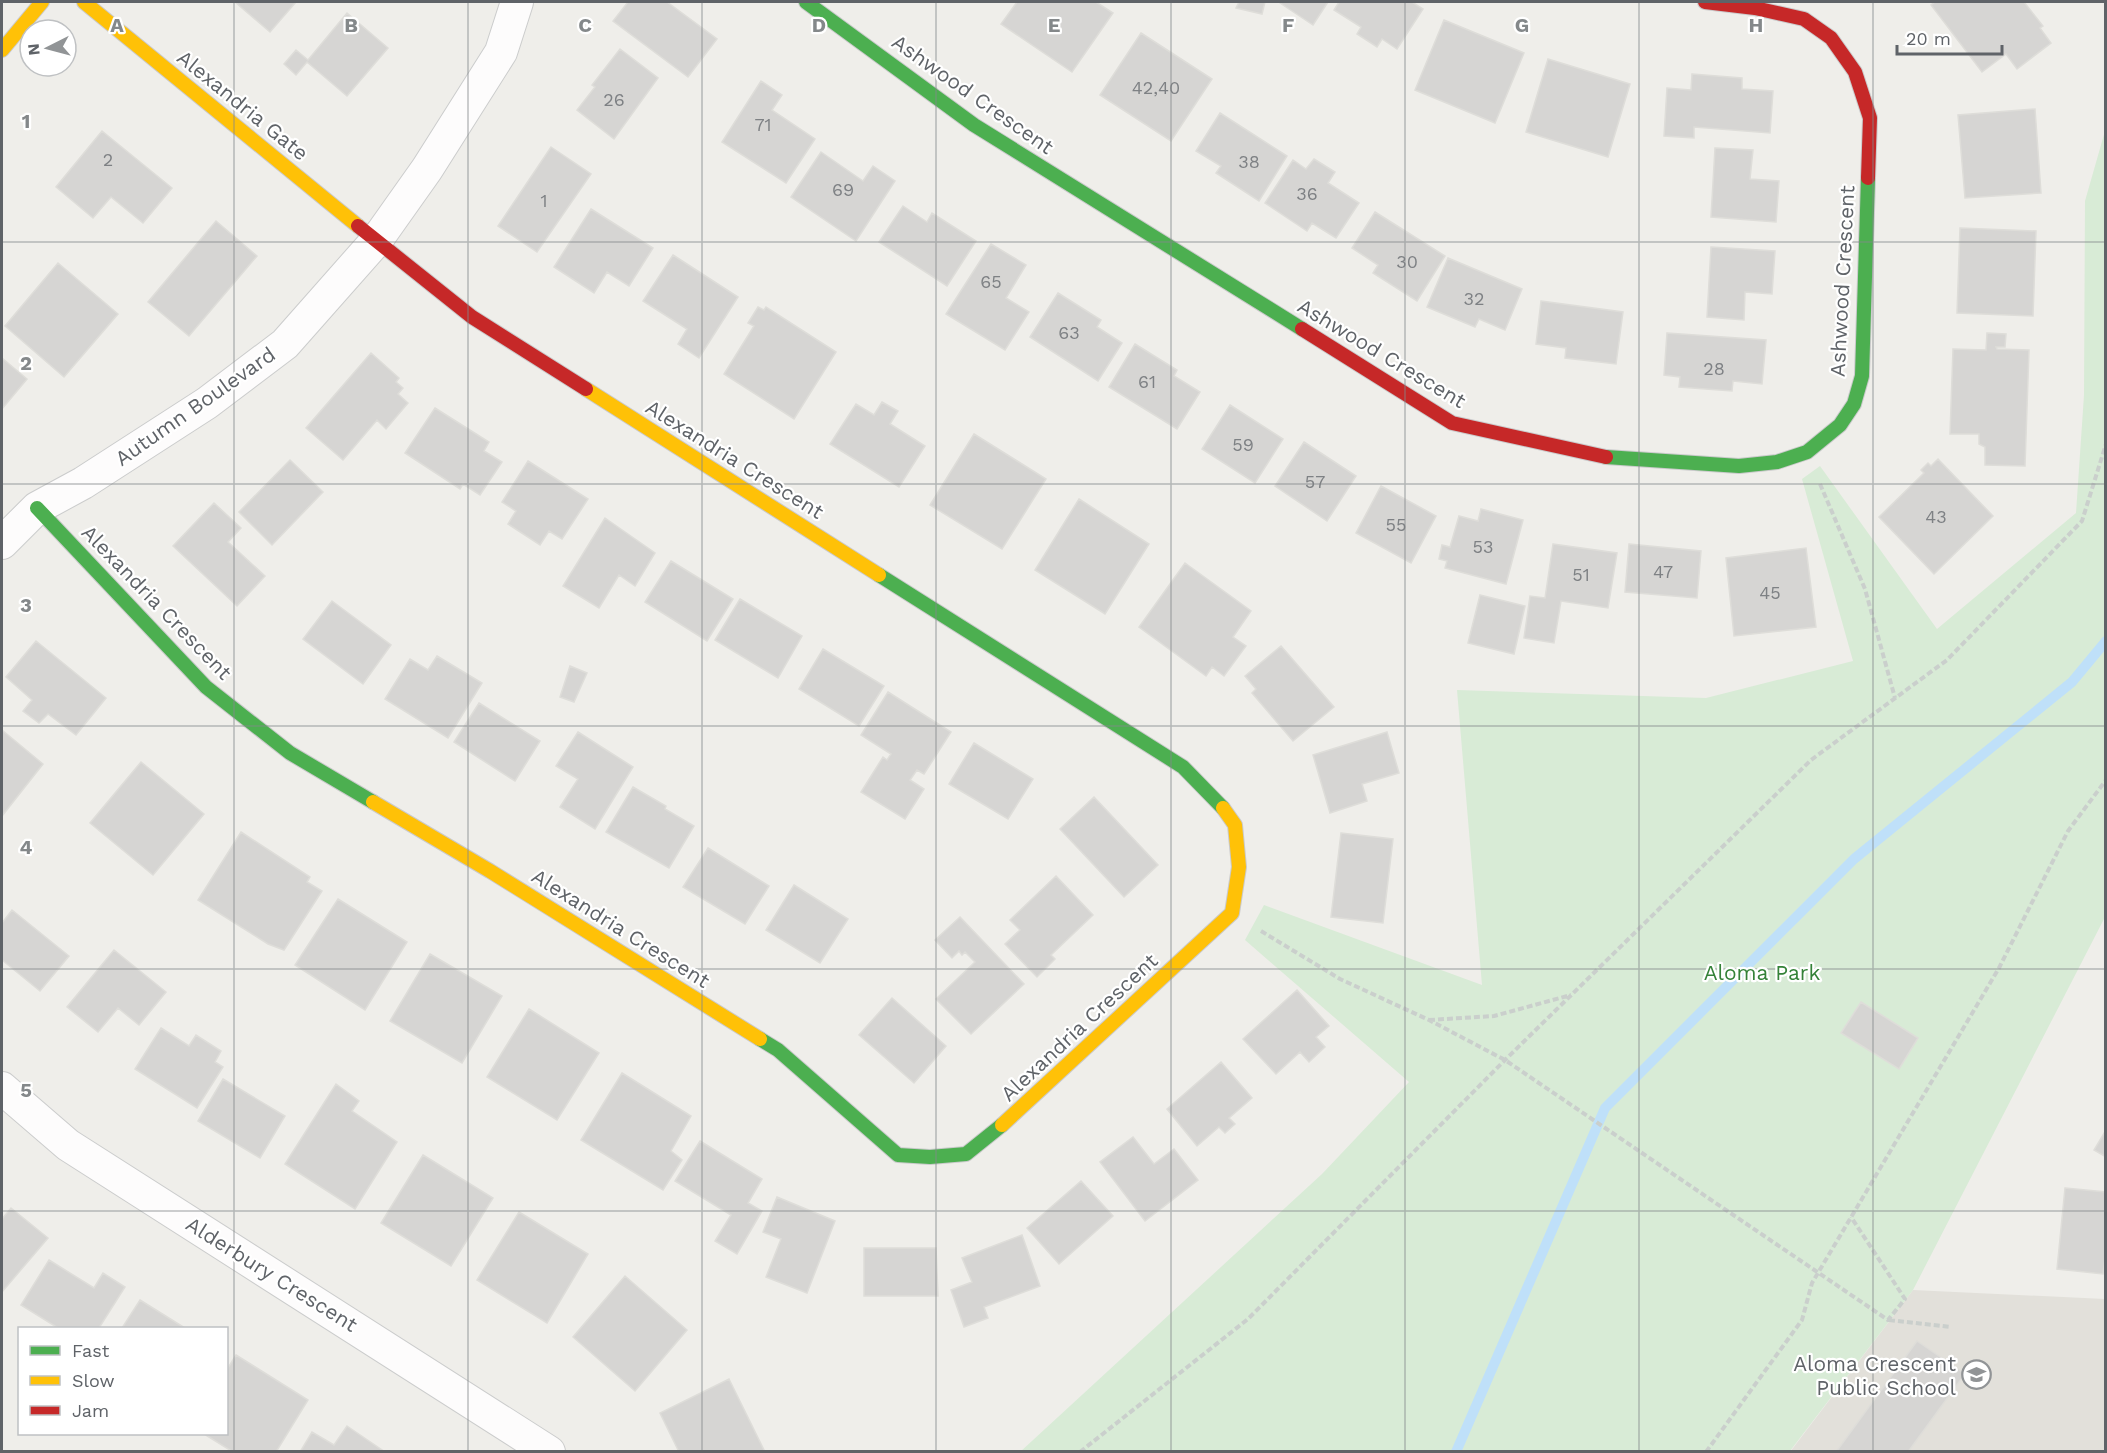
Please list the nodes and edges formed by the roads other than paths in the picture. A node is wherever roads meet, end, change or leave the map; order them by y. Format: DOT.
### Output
graph roads {
  1 [pos="42,2"];
  2 [pos="84,2"];
  3 [pos="517,2"];
  4 [pos="806,2"];
  5 [pos="1705,2"];
  6 [pos="2,50"];
  7 [pos="376,242"];
  8 [pos="37,508"];
  9 [pos="2,543"];
  10 [pos="2,1088"];
  11 [pos="549,1452"];
  1 -- 6 [label="street"];
  2 -- 7 [label="street, Alexandria Gate"];
  3 -- 7 [label="street, Autumn Boulevard"];
  4 -- 5 [label="street, Ashwood Crescent"];
  7 -- 8 [label="street, Autumn Boulevard"];
  7 -- 8 [label="street, Alexandria Crescent"];
  8 -- 9 [label="street, Autumn Boulevard"];
  10 -- 11 [label="street, Alderbury Crescent"];
}
